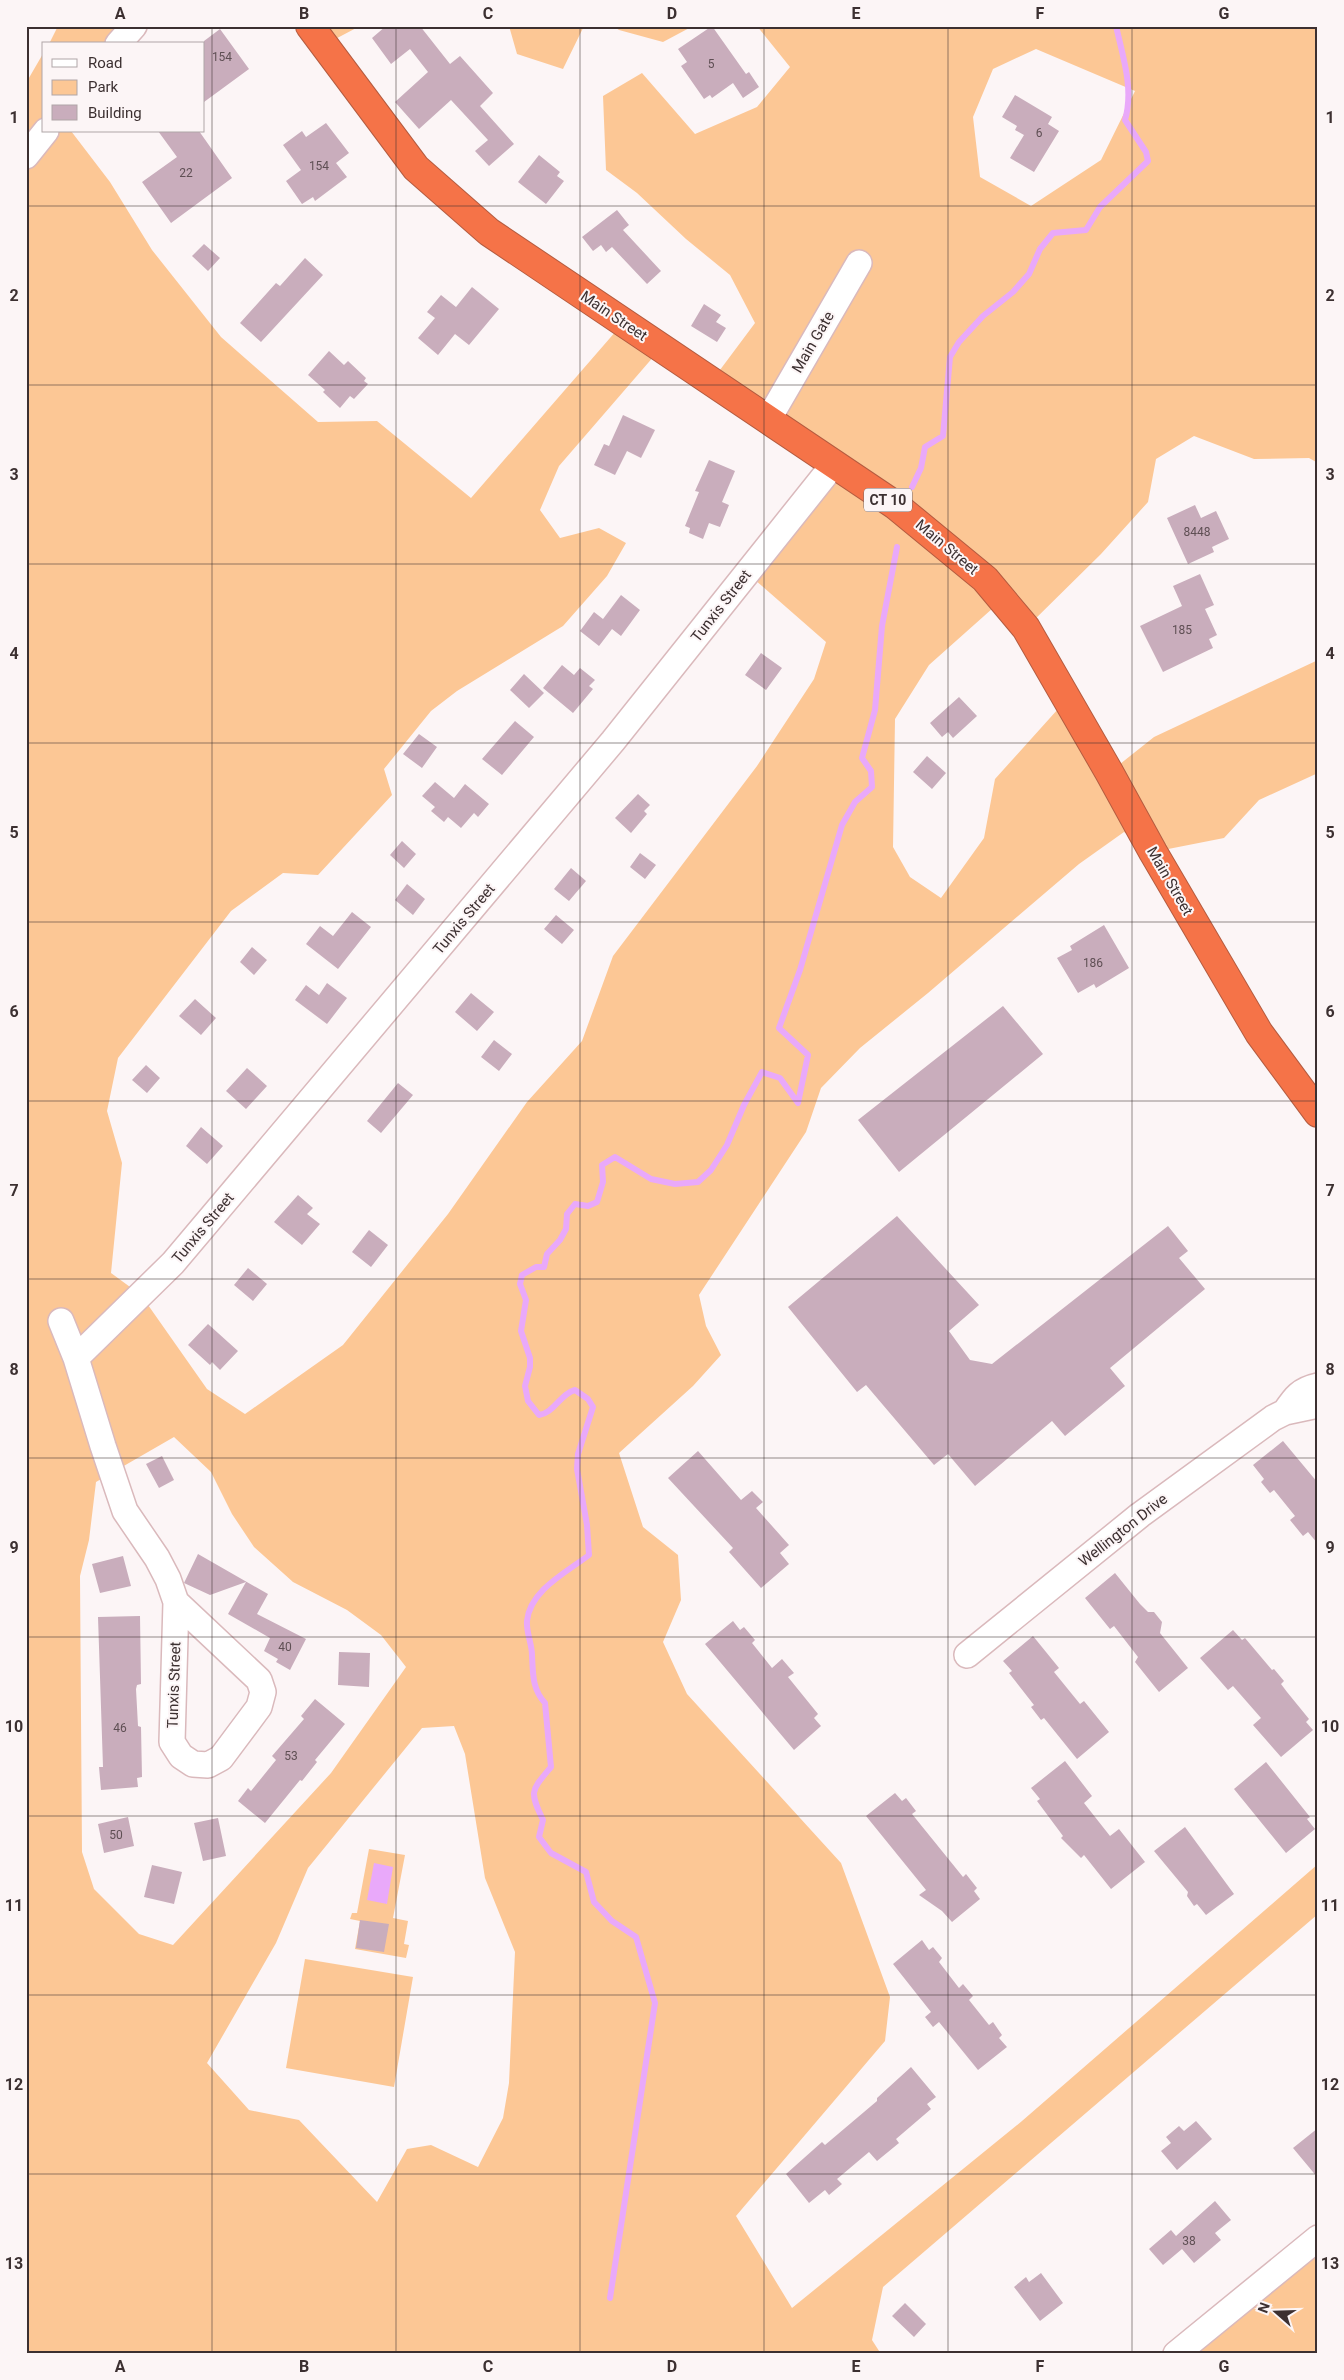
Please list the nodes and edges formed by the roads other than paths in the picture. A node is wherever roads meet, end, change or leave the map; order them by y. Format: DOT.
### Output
graph roads {
  1 [pos="134,26"];
  2 [pos="310,26"];
  3 [pos="120,42"];
  4 [pos="45,132"];
  5 [pos="26,156"];
  6 [pos="859,263"];
  7 [pos="768,420"];
  8 [pos="834,464"];
  9 [pos="1318,1113"];
  10 [pos="61,1321"];
  11 [pos="76,1358"];
  12 [pos="1318,1386"];
  13 [pos="1318,1405"];
  14 [pos="1285,1412"];
  15 [pos="176,1602"];
  16 [pos="967,1655"];
  17 [pos="1318,2238"];
  18 [pos="1176,2354"];
  1 -- 3 [label="street"];
  2 -- 7 [label="highway, Main Street / CT 10"];
  4 -- 5 [label="street"];
  6 -- 7 [label="street, Main Gate"];
  7 -- 8 [label="highway, Main Street / CT 10"];
  8 -- 9 [label="highway, Main Street / CT 10"];
  8 -- 11 [label="street, Tunxis Street"];
  10 -- 11 [label="street, Tunxis Street"];
  11 -- 15 [label="street, Tunxis Street"];
  12 -- 14 [label="street, Wellington Drive"];
  13 -- 14 [label="street, Wellington Drive"];
  14 -- 16 [label="street, Wellington Drive"];
  15 -- 15 [label="street, Tunxis Street"];
  17 -- 18 [label="street"];
}
